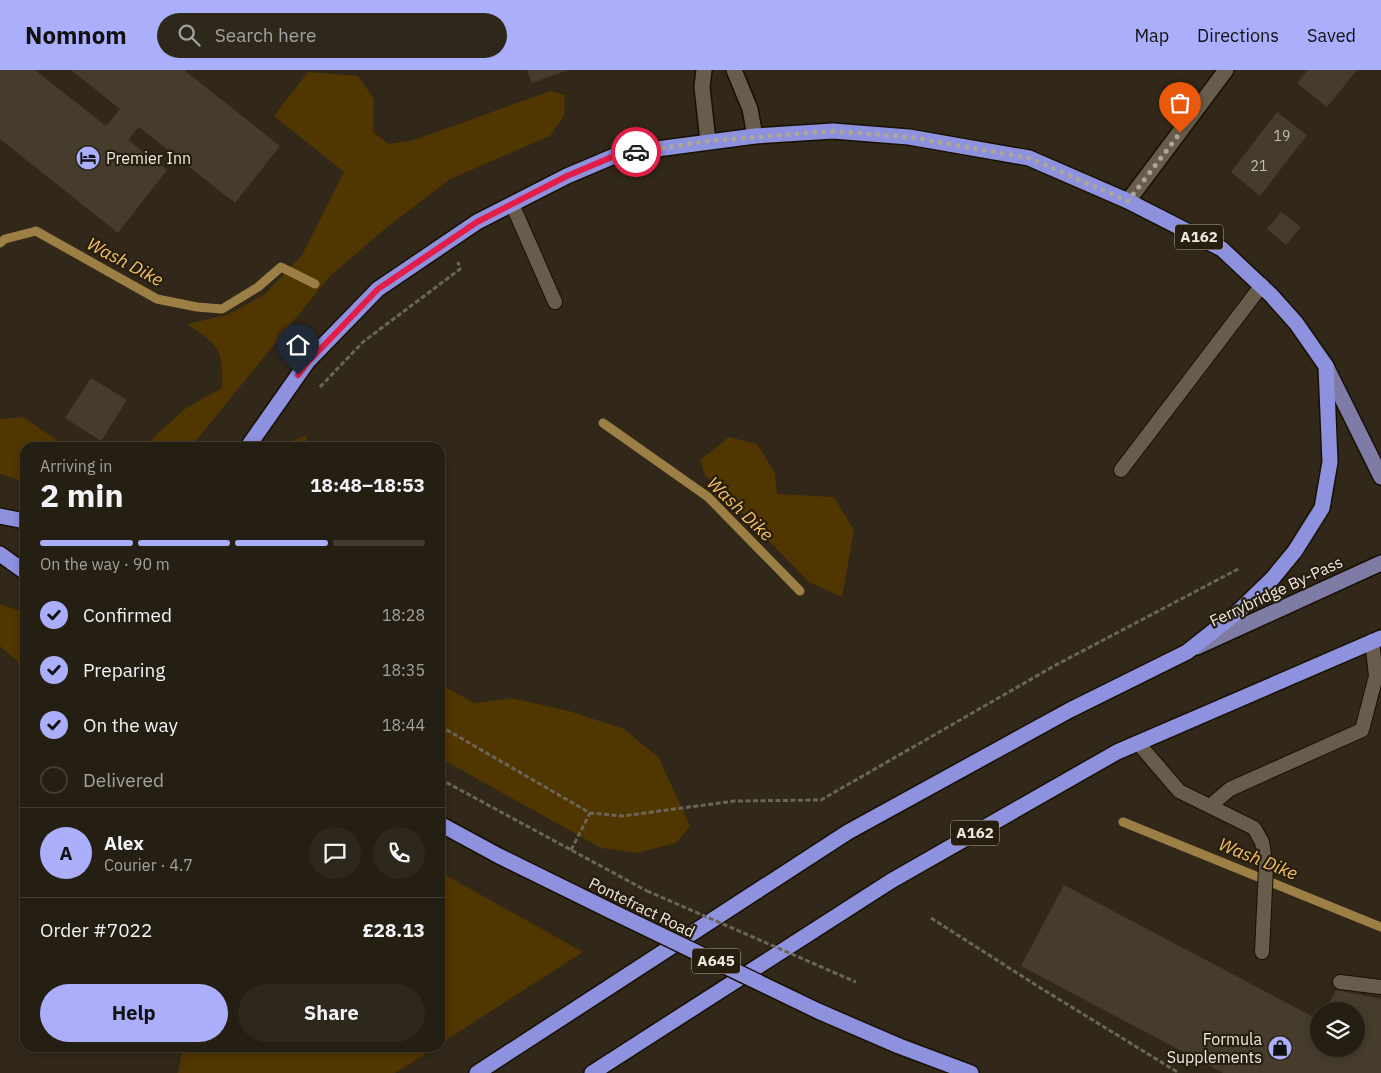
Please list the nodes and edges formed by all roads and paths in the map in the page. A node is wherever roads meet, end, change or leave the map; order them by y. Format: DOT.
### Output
graph roads {
  1 [pos="704,70"];
  2 [pos="734,70"];
  3 [pos="1226,70"];
  4 [pos="755,136"];
  5 [pos="708,141"];
  6 [pos="1128,201"];
  7 [pos="512,204"];
  8 [pos="451,239"];
  9 [pos="1262,285"];
  10 [pos="555,302"];
  11 [pos="1326,366"];
  12 [pos="317,391"];
  13 [pos="249,442"];
  14 [pos="1121,470"];
  15 [pos="1381,476"];
  16 [pos="0,516"];
  17 [pos="20,520"];
  18 [pos="0,554"];
  19 [pos="1381,563"];
  20 [pos="20,568"];
  21 [pos="1240,568"];
  22 [pos="1376,640"];
  23 [pos="1187,652"];
  24 [pos="445,729"];
  25 [pos="1138,743"];
  26 [pos="445,782"];
  27 [pos="1210,806"];
  28 [pos="590,813"];
  29 [pos="445,827"];
  30 [pos="571,850"];
  31 [pos="931,918"];
  32 [pos="1262,952"];
  33 [pos="856,982"];
  34 [pos="1340,982"];
  35 [pos="1381,986"];
  36 [pos="477,1073"];
  37 [pos="592,1073"];
  38 [pos="971,1073"];
  39 [pos="1179,1073"];
  1 -- 5 [label="street"];
  2 -- 4 [label="street"];
  3 -- 6 [label="street"];
  4 -- 5 [label="highway, A162"];
  4 -- 6 [label="highway, A162"];
  5 -- 7 [label="highway, A162"];
  6 -- 9 [label="highway, A162"];
  7 -- 8 [label="highway, A162"];
  7 -- 10 [label="lane"];
  8 -- 12 [label="path"];
  8 -- 13 [label="highway, A162"];
  9 -- 11 [label="highway, A162"];
  9 -- 14 [label="lane"];
  11 -- 15 [label="main road, A162"];
  11 -- 23 [label="highway"];
  16 -- 17 [label="highway"];
  18 -- 20 [label="highway"];
  19 -- 23 [label="main road, Ferrybridge By-Pass"];
  21 -- 28 [label="path"];
  22 -- 25 [label="highway, A162"];
  22 -- 27 [label="lane"];
  23 -- 36 [label="highway"];
  24 -- 28 [label="path"];
  25 -- 27 [label="lane"];
  25 -- 37 [label="highway, A162"];
  26 -- 30 [label="path"];
  27 -- 32 [label="lane"];
  28 -- 30 [label="path"];
  29 -- 38 [label="highway, Pontefract Road / A645, bridge"];
  30 -- 33 [label="path, bridge"];
  31 -- 39 [label="path"];
  34 -- 35 [label="lane"];
}
